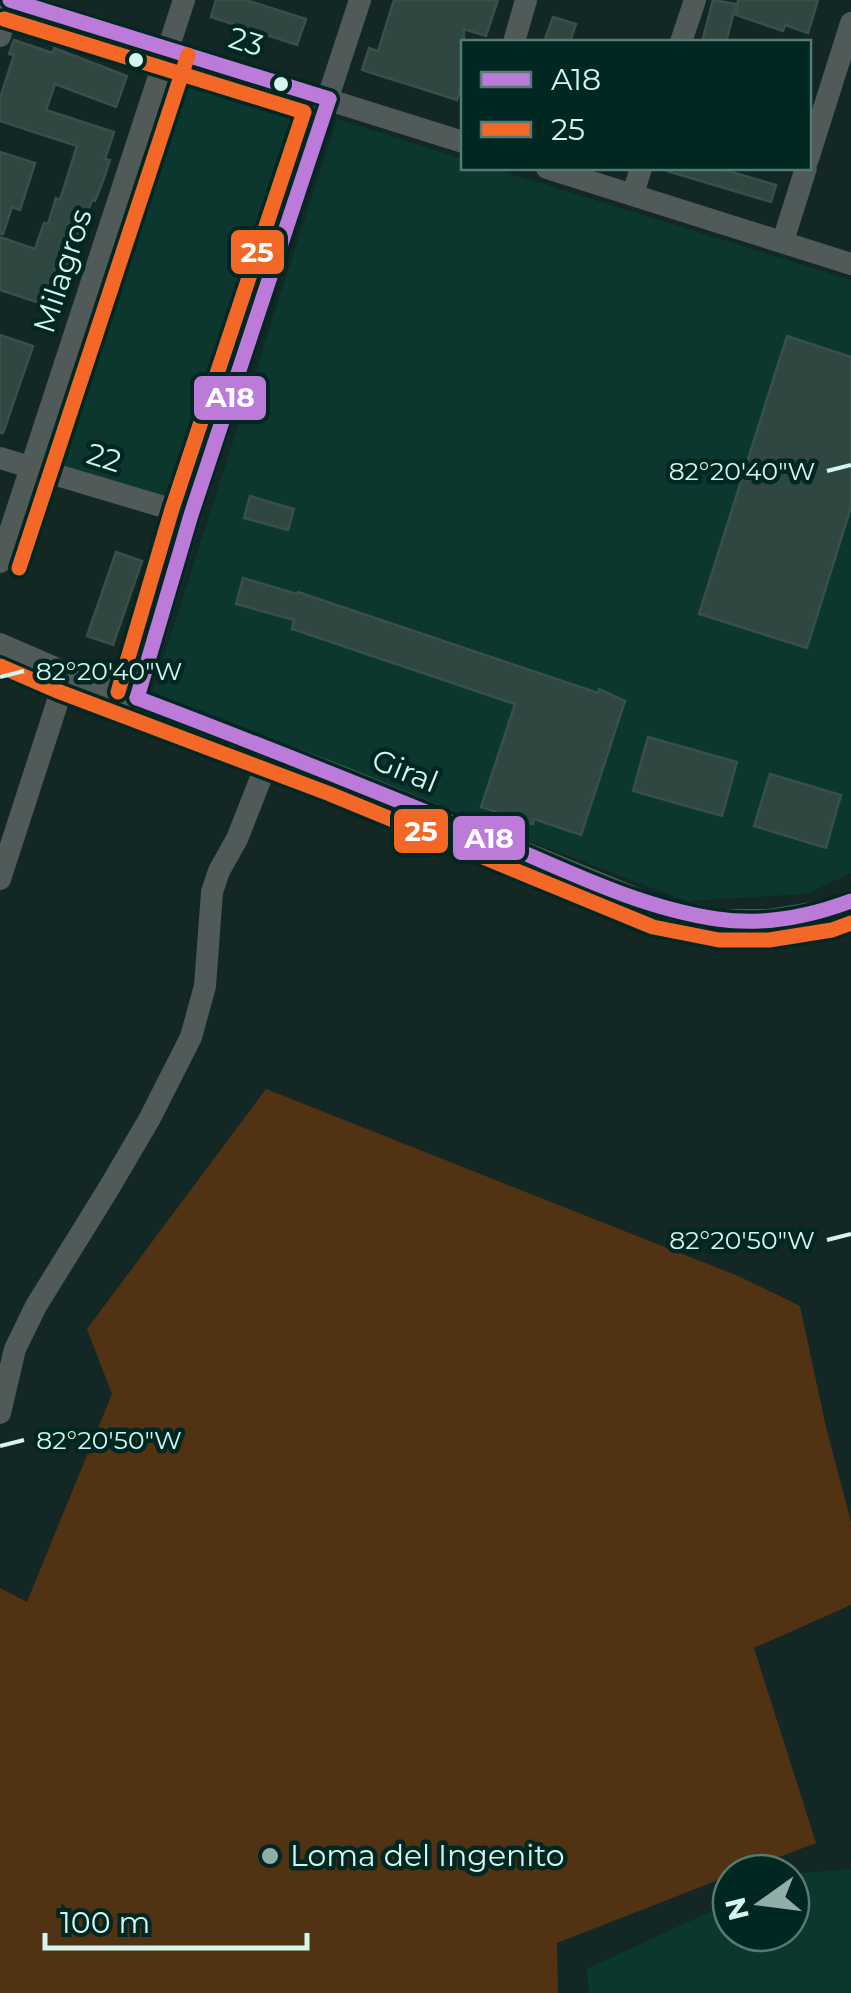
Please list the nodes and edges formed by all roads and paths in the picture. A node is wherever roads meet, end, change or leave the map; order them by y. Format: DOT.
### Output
graph roads {
  1 [pos="11,0"];
  2 [pos="184,0"];
  3 [pos="360,0"];
  4 [pos="526,0"];
  5 [pos="694,0"];
  6 [pos="851,23"];
  7 [pos="0,36"];
  8 [pos="515,40"];
  9 [pos="682,40"];
  10 [pos="169,50"];
  11 [pos="328,99"];
  12 [pos="461,141"];
  13 [pos="811,150"];
  14 [pos="553,170"];
  15 [pos="641,170"];
  16 [pos="805,170"];
  17 [pos="633,194"];
  18 [pos="783,241"];
  19 [pos="851,264"];
  20 [pos="0,458"];
  21 [pos="30,467"];
  22 [pos="191,515"];
  23 [pos="0,562"];
  24 [pos="0,644"];
  25 [pos="67,673"];
  26 [pos="137,698"];
  27 [pos="272,750"];
  28 [pos="0,879"];
  29 [pos="851,900"];
  30 [pos="0,1413"];
  1 -- 7 [label="street"];
  1 -- 10 [label="street, 23"];
  2 -- 10 [label="street, Milagros"];
  3 -- 11 [label="street"];
  4 -- 8 [label="street"];
  5 -- 9 [label="street"];
  6 -- 13 [label="street"];
  10 -- 11 [label="street, 23"];
  10 -- 21 [label="street, Milagros"];
  11 -- 12 [label="street, 23"];
  11 -- 22 [label="street"];
  14 -- 17 [label="street"];
  15 -- 17 [label="street"];
  16 -- 18 [label="street"];
  17 -- 18 [label="street"];
  18 -- 19 [label="street"];
  20 -- 21 [label="street, 22"];
  21 -- 22 [label="street, 22"];
  21 -- 23 [label="street, Milagros"];
  22 -- 26 [label="street"];
  24 -- 25 [label="street, Giral"];
  25 -- 26 [label="street, Giral"];
  25 -- 28 [label="street"];
  26 -- 27 [label="street, Giral"];
  27 -- 29 [label="street, Giral"];
  27 -- 30 [label="street"];
}
